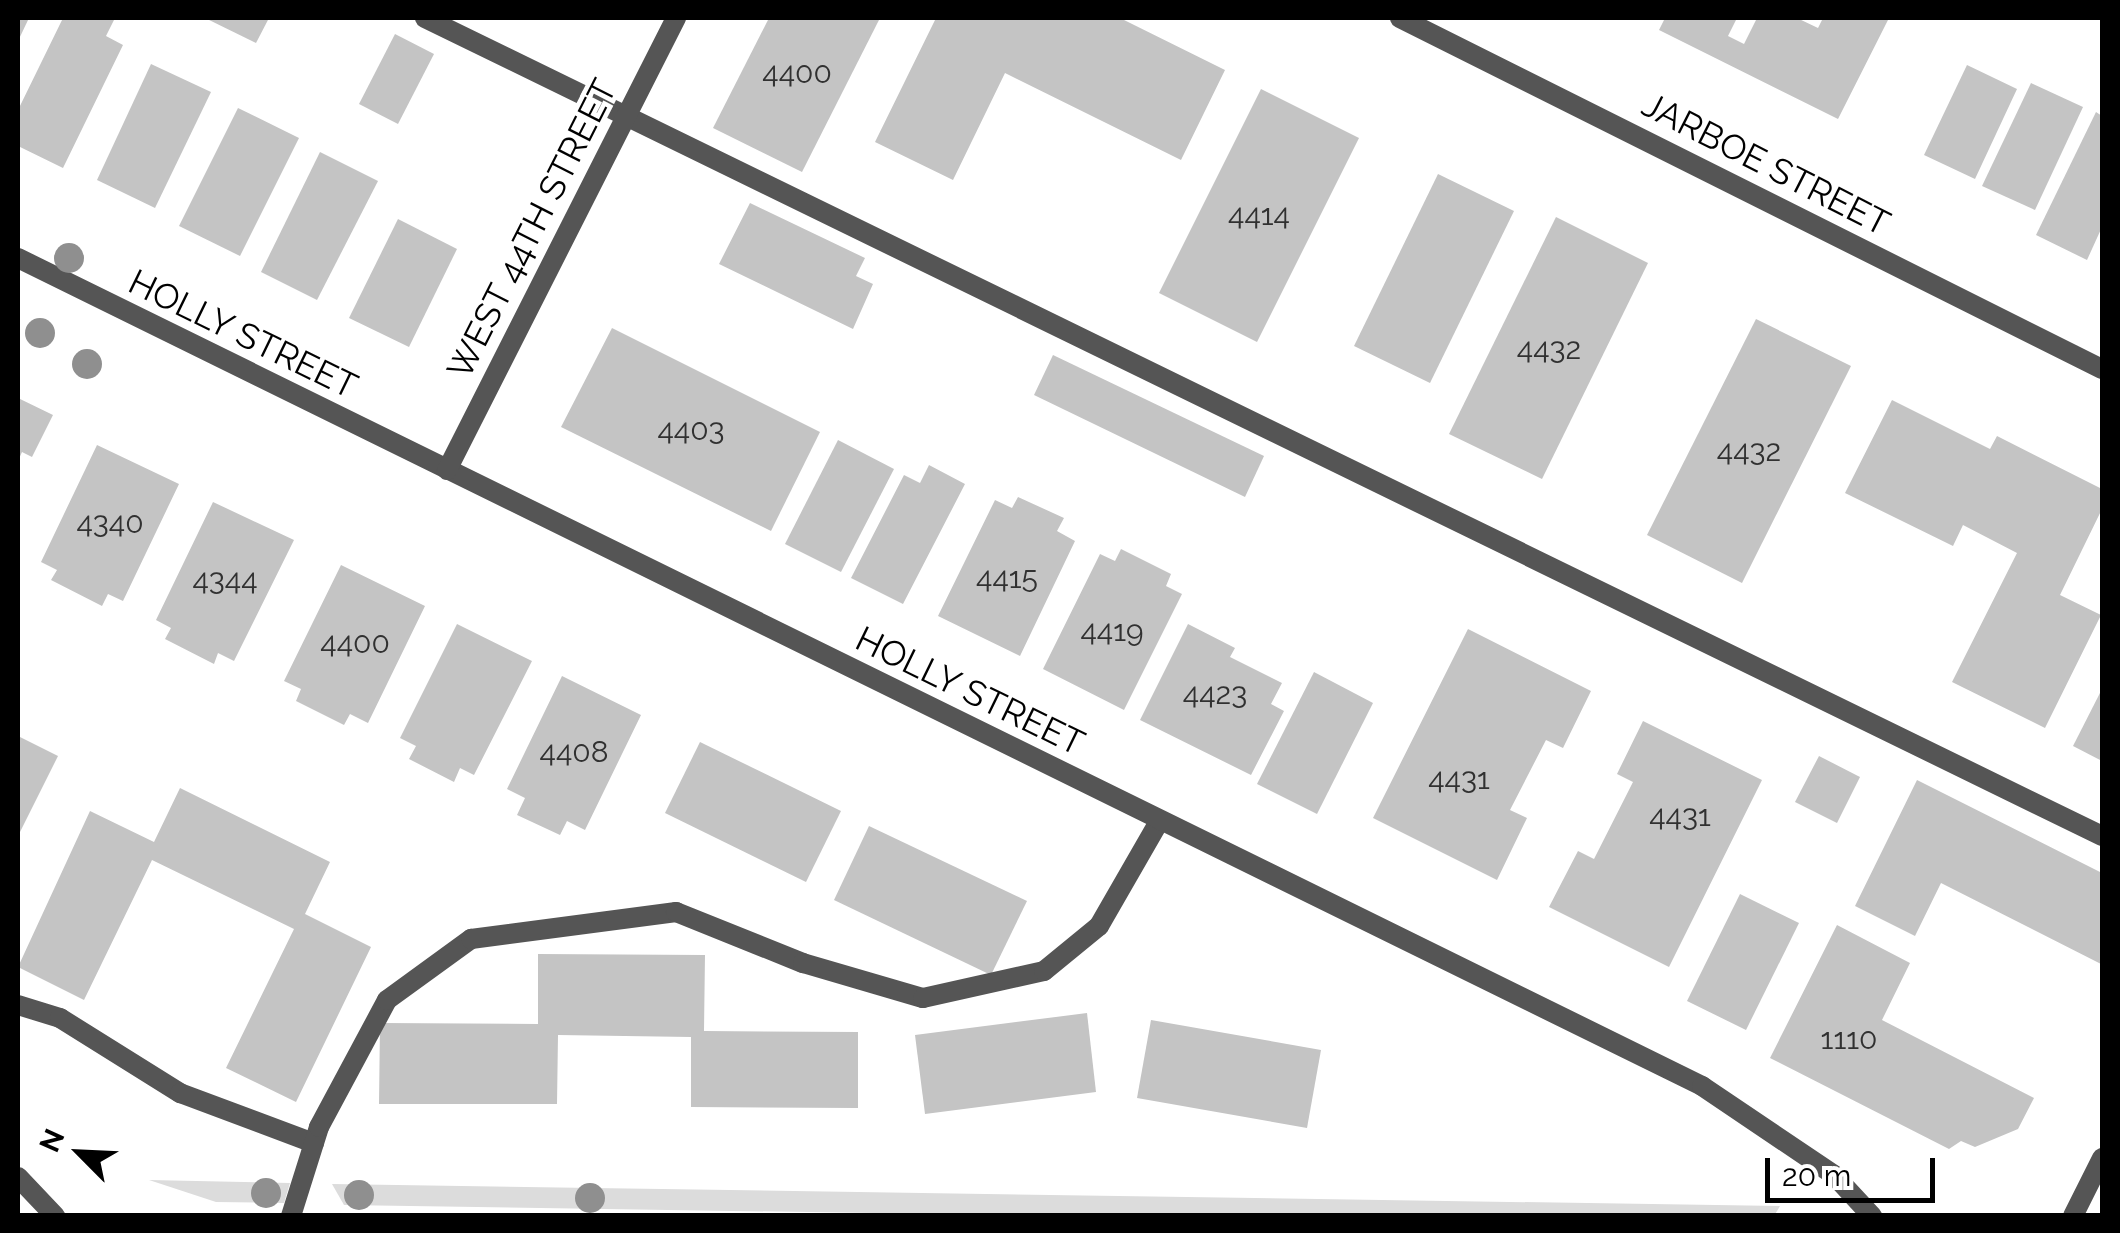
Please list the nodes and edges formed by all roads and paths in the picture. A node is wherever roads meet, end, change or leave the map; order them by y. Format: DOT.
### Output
graph roads {
  1 [pos="425,18"];
  2 [pos="676,18"];
  3 [pos="1400,18"];
  4 [pos="626,117"];
  5 [pos="18,258"];
  6 [pos="2102,369"];
  7 [pos="447,470"];
  8 [pos="1160,820"];
  9 [pos="2102,836"];
  10 [pos="18,1005"];
  11 [pos="314,1144"];
  12 [pos="2102,1158"];
  13 [pos="18,1178"];
  14 [pos="56,1216"];
  15 [pos="291,1216"];
  16 [pos="1872,1216"];
  17 [pos="2073,1216"];
  1 -- 4 [label="street"];
  2 -- 4 [label="street, WEST 44TH STREET"];
  3 -- 6 [label="street, JARBOE STREET"];
  4 -- 7 [label="street, WEST 44TH STREET"];
  4 -- 9 [label="street"];
  5 -- 7 [label="street, HOLLY STREET"];
  7 -- 8 [label="street, HOLLY STREET"];
  8 -- 11 [label="street"];
  8 -- 16 [label="street, HOLLY STREET"];
  10 -- 11 [label="street"];
  11 -- 15 [label="street"];
  12 -- 17 [label="street"];
  13 -- 14 [label="street"];
}
